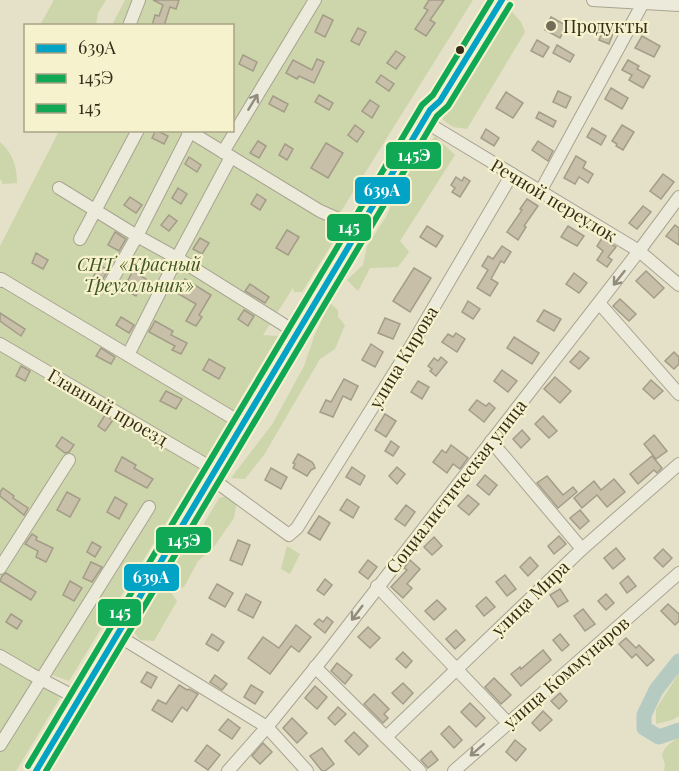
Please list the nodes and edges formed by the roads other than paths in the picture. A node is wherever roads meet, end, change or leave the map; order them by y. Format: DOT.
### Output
graph roads {
  1 [pos="139,0"];
  2 [pos="315,0"];
  3 [pos="489,0"];
  4 [pos="502,0"];
  5 [pos="593,0"];
  6 [pos="643,3"];
  7 [pos="679,5"];
  8 [pos="130,24"];
  9 [pos="427,115"];
  10 [pos="137,132"];
  11 [pos="189,132"];
  12 [pos="191,132"];
  13 [pos="227,155"];
  14 [pos="512,174"];
  15 [pos="58,188"];
  16 [pos="540,192"];
  17 [pos="679,197"];
  18 [pos="96,210"];
  19 [pos="360,228"];
  20 [pos="137,236"];
  21 [pos="80,240"];
  22 [pos="639,251"];
  23 [pos="177,258"];
  24 [pos="0,281"];
  25 [pos="679,285"];
  26 [pos="108,287"];
  27 [pos="599,303"];
  28 [pos="297,333"];
  29 [pos="0,344"];
  30 [pos="128,355"];
  31 [pos="679,394"];
  32 [pos="243,424"];
  33 [pos="491,441"];
  34 [pos="69,460"];
  35 [pos="679,464"];
  36 [pos="213,474"];
  37 [pos="149,507"];
  38 [pos="289,535"];
  39 [pos="582,549"];
  40 [pos="0,568"];
  41 [pos="679,573"];
  42 [pos="378,586"];
  43 [pos="117,635"];
  44 [pos="0,656"];
  45 [pos="315,667"];
  46 [pos="457,669"];
  47 [pos="40,679"];
  48 [pos="79,699"];
  49 [pos="508,723"];
  50 [pos="267,727"];
  51 [pos="386,737"];
  52 [pos="0,744"];
  53 [pos="36,771"];
  54 [pos="228,771"];
  55 [pos="307,771"];
  56 [pos="420,771"];
  57 [pos="454,771"];
  1 -- 8 [label="street"];
  13 -- 2 [label="street, one-way"];
  3 -- 9 [label="highway"];
  4 -- 9 [label="highway"];
  5 -- 6 [label="street"];
  6 -- 7 [label="street"];
  6 -- 16 [label="street"];
  9 -- 14 [label="street, Речной переулок"];
  9 -- 19 [label="highway"];
  10 -- 18 [label="street"];
  11 -- 20 [label="street"];
  12 -- 13 [label="street"];
  13 -- 19 [label="street"];
  13 -- 23 [label="street"];
  14 -- 16 [label="street, Речной переулок"];
  14 -- 38 [label="street, улица Кирова"];
  15 -- 18 [label="street"];
  16 -- 22 [label="street, Речной переулок"];
  17 -- 22 [label="street, Социалистическая улица"];
  18 -- 20 [label="street"];
  18 -- 21 [label="street"];
  19 -- 28 [label="highway"];
  20 -- 23 [label="street"];
  20 -- 26 [label="street"];
  22 -- 25 [label="street, Речной переулок"];
  22 -- 27 [label="street, Социалистическая улица, one-way"];
  23 -- 28 [label="street"];
  23 -- 30 [label="street"];
  24 -- 30 [label="street"];
  27 -- 31 [label="street"];
  27 -- 33 [label="street, Социалистическая улица"];
  28 -- 32 [label="highway"];
  29 -- 36 [label="street, Главный проезд"];
  30 -- 32 [label="street"];
  32 -- 36 [label="highway"];
  33 -- 39 [label="street"];
  33 -- 42 [label="street, Социалистическая улица"];
  34 -- 40 [label="street"];
  35 -- 39 [label="street, улица Мира"];
  36 -- 38 [label="street, Главный проезд"];
  36 -- 43 [label="highway"];
  37 -- 47 [label="street"];
  39 -- 46 [label="street, улица Мира"];
  41 -- 49 [label="street, улица Коммунаров"];
  42 -- 45 [label="street, Социалистическая улица, one-way"];
  42 -- 46 [label="street"];
  43 -- 48 [label="highway"];
  43 -- 50 [label="street"];
  44 -- 47 [label="street"];
  45 -- 50 [label="street, Социалистическая улица"];
  45 -- 51 [label="street"];
  46 -- 49 [label="street"];
  46 -- 51 [label="street, улица Мира"];
  47 -- 48 [label="street"];
  47 -- 52 [label="street"];
  48 -- 53 [label="highway"];
  49 -- 57 [label="street, улица Коммунаров, one-way"];
  50 -- 54 [label="street, Социалистическая улица"];
  50 -- 55 [label="street"];
  51 -- 56 [label="street"];
}
